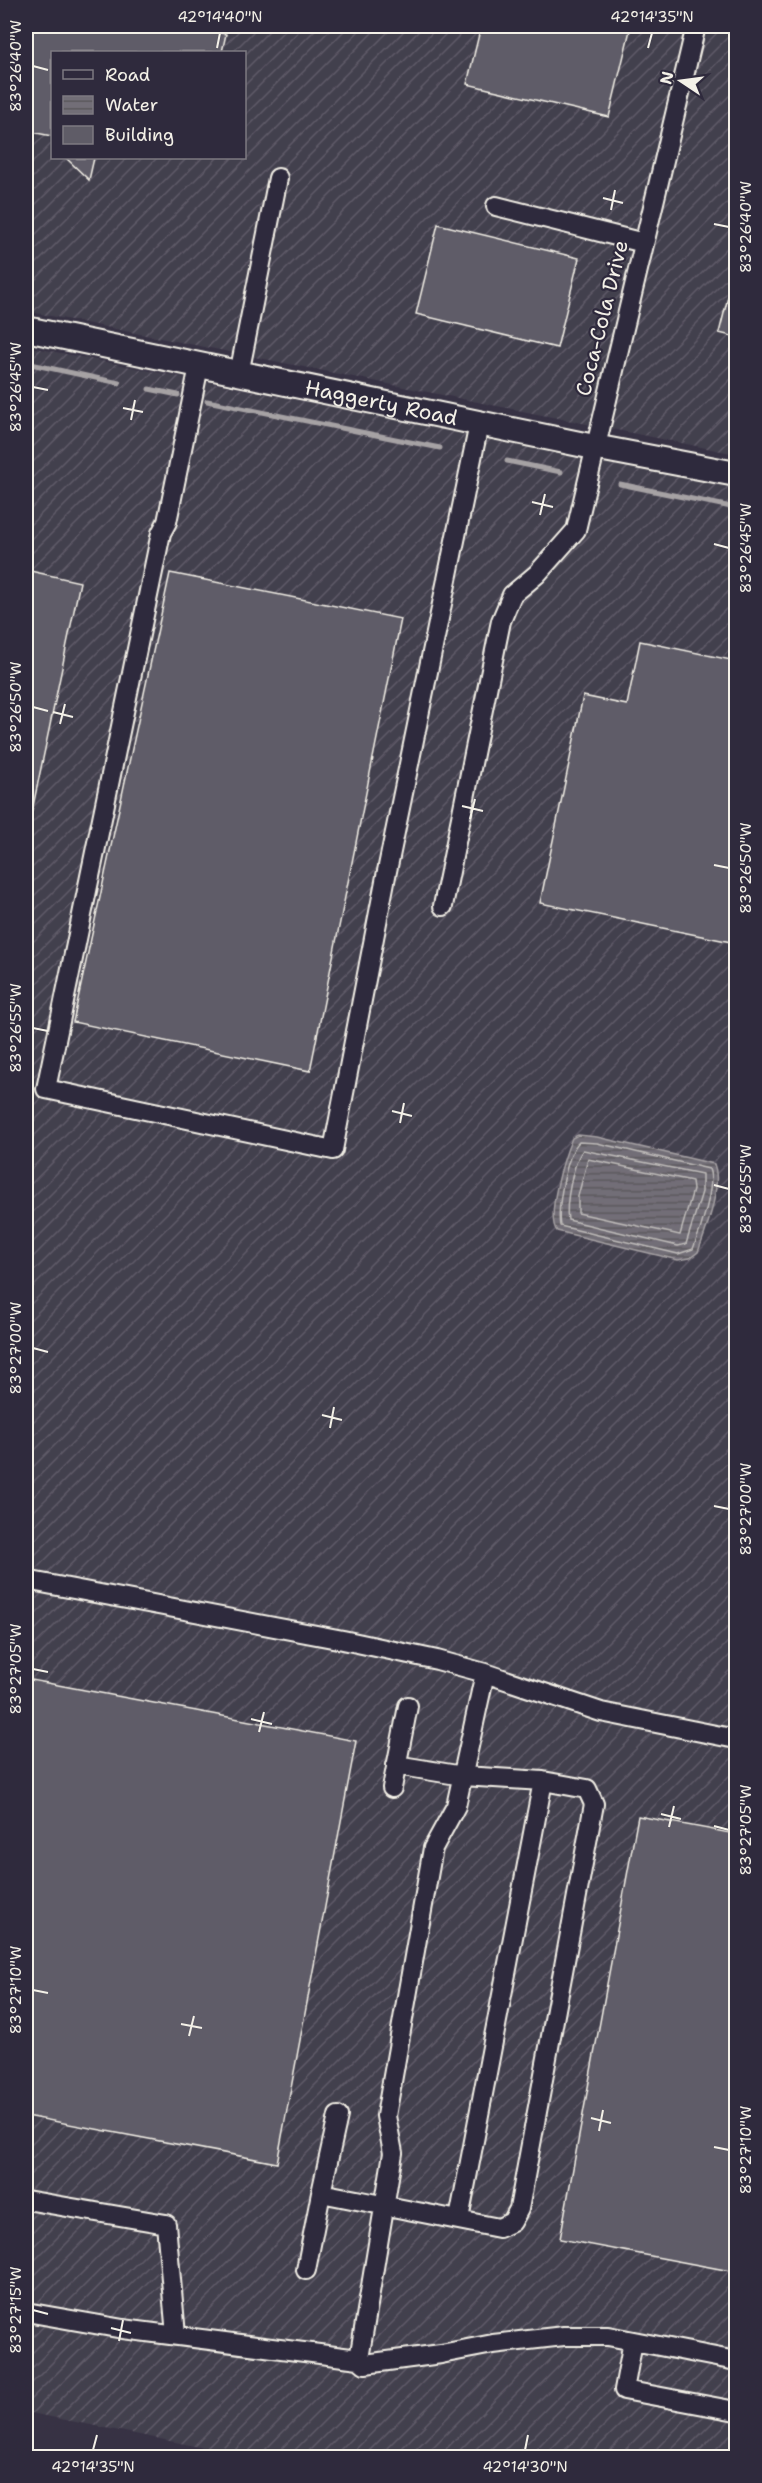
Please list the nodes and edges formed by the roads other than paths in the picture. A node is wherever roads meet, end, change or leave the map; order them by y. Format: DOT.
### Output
graph roads {
  1 [pos="696,26"];
  2 [pos="278,178"];
  3 [pos="496,206"];
  4 [pos="644,243"];
  5 [pos="26,329"];
  6 [pos="199,366"];
  7 [pos="239,374"];
  8 [pos="479,423"];
  9 [pos="594,447"];
  10 [pos="736,474"];
  11 [pos="443,906"];
  12 [pos="26,1580"];
  13 [pos="485,1673"];
  14 [pos="408,1706"];
  15 [pos="736,1739"];
  16 [pos="396,1765"];
  17 [pos="463,1776"];
  18 [pos="543,1781"];
  19 [pos="392,1788"];
  20 [pos="338,2116"];
  21 [pos="321,2193"];
  22 [pos="26,2200"];
  23 [pos="385,2204"];
  24 [pos="459,2220"];
  25 [pos="306,2270"];
  26 [pos="26,2312"];
  27 [pos="176,2336"];
  28 [pos="633,2341"];
  29 [pos="359,2359"];
  30 [pos="736,2361"];
  31 [pos="736,2411"];
  1 -- 4 [label="street, Coca-Cola Drive"];
  2 -- 7 [label="street"];
  3 -- 4 [label="street"];
  4 -- 9 [label="street, Coca-Cola Drive"];
  5 -- 6 [label="main road, Haggerty Road"];
  6 -- 7 [label="main road, Haggerty Road"];
  6 -- 8 [label="street"];
  7 -- 8 [label="main road, Haggerty Road"];
  8 -- 9 [label="main road, Haggerty Road"];
  9 -- 10 [label="main road, Haggerty Road"];
  9 -- 11 [label="street, Coca-Cola Drive"];
  12 -- 13 [label="street"];
  13 -- 15 [label="street"];
  13 -- 17 [label="street"];
  14 -- 16 [label="street"];
  16 -- 17 [label="street"];
  16 -- 19 [label="street"];
  17 -- 18 [label="street"];
  17 -- 23 [label="street"];
  18 -- 24 [label="street"];
  18 -- 24 [label="street"];
  20 -- 21 [label="street"];
  21 -- 23 [label="street"];
  21 -- 25 [label="street"];
  22 -- 27 [label="street"];
  23 -- 24 [label="street"];
  23 -- 29 [label="street"];
  26 -- 27 [label="street"];
  27 -- 29 [label="street"];
  28 -- 29 [label="street"];
  28 -- 30 [label="street"];
  28 -- 31 [label="street"];
}
